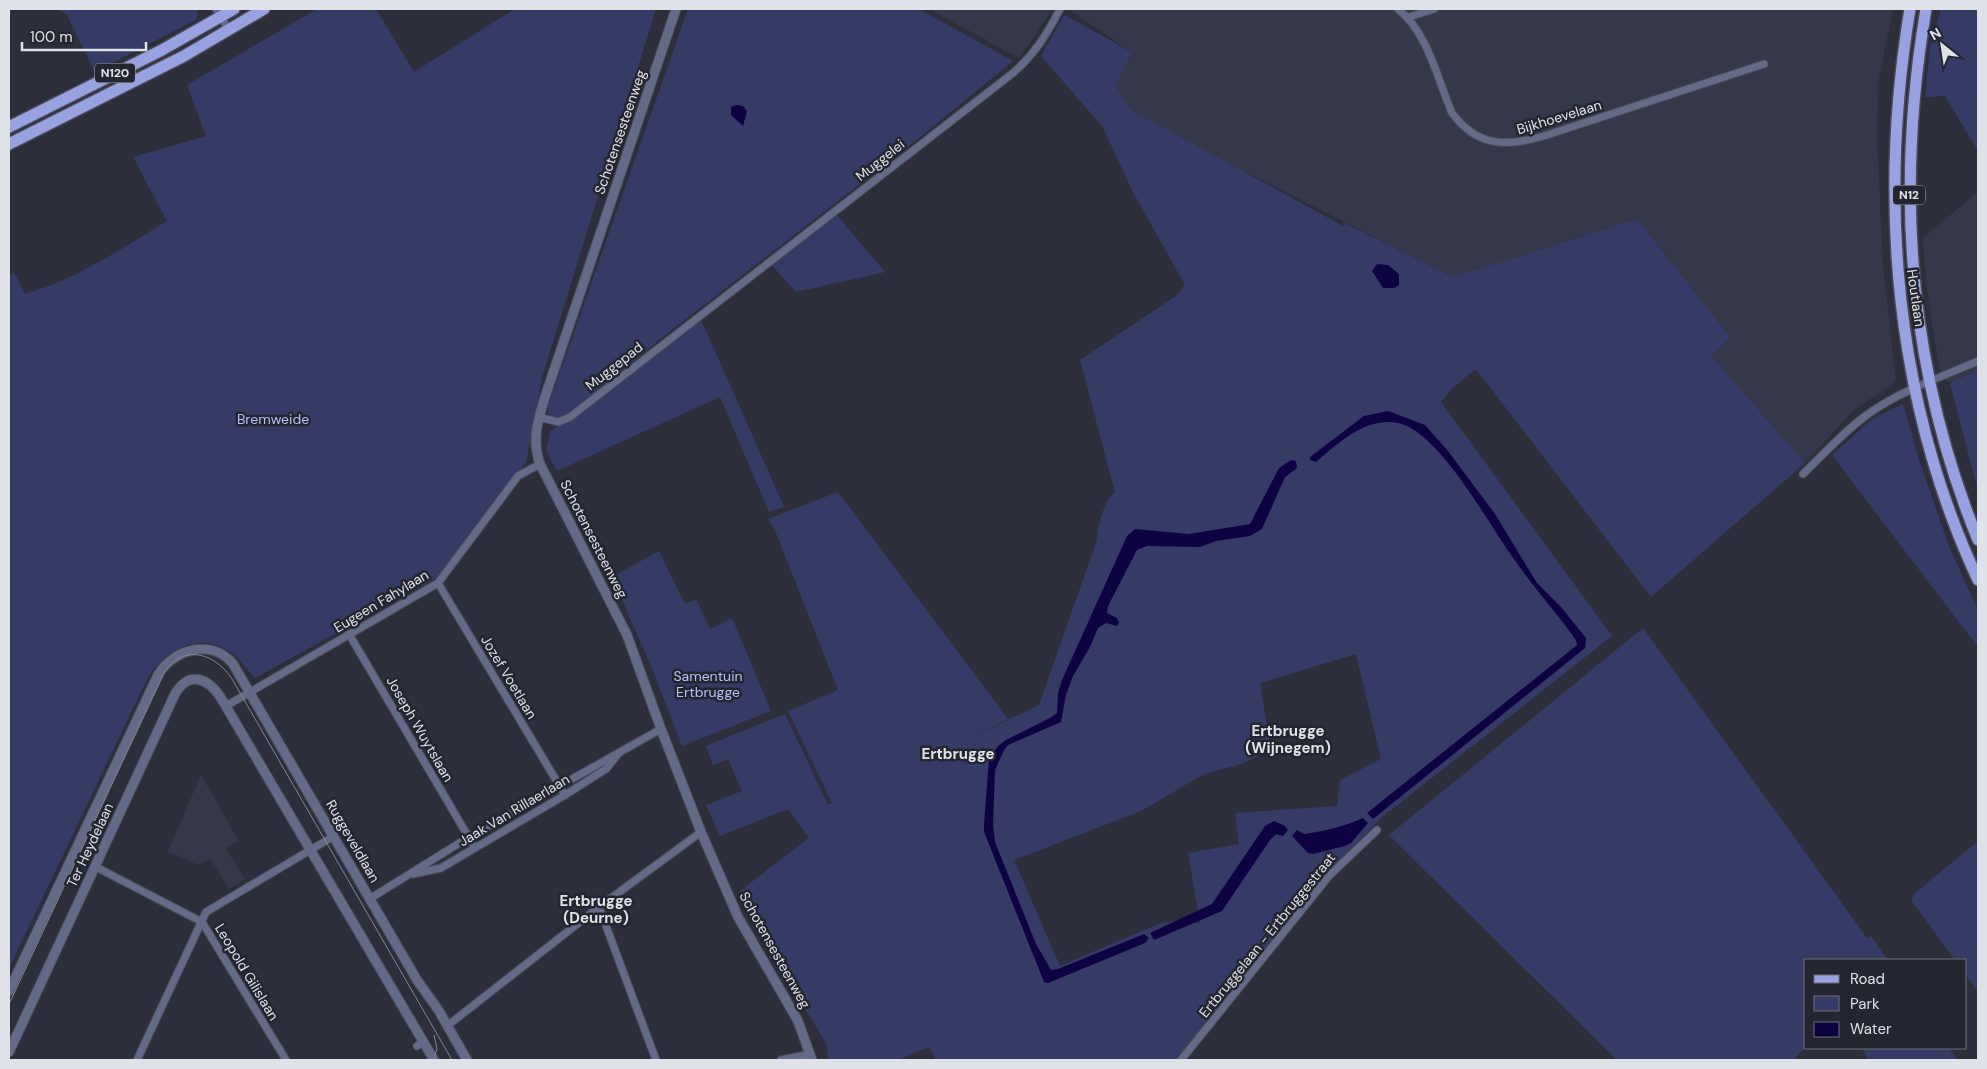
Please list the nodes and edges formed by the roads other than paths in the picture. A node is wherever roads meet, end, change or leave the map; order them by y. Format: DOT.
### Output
graph roads {
  1 [pos="234,9"];
  2 [pos="264,9"];
  3 [pos="1060,9"];
  4 [pos="1398,9"];
  5 [pos="1434,9"];
  6 [pos="1910,9"];
  7 [pos="1926,9"];
  8 [pos="675,11"];
  9 [pos="218,13"];
  10 [pos="1409,17"];
  11 [pos="229,30"];
  12 [pos="1764,64"];
  13 [pos="9,127"];
  14 [pos="9,144"];
  15 [pos="699,315"];
  16 [pos="1978,361"];
  17 [pos="1930,381"];
  18 [pos="1915,387"];
  19 [pos="539,417"];
  20 [pos="540,464"];
  21 [pos="1803,474"];
  22 [pos="1978,540"];
  23 [pos="1978,580"];
  24 [pos="438,583"];
  25 [pos="350,634"];
  26 [pos="204,650"];
  27 [pos="251,693"];
  28 [pos="226,706"];
  29 [pos="661,729"];
  30 [pos="623,749"];
  31 [pos="559,785"];
  32 [pos="565,796"];
  33 [pos="1377,830"];
  34 [pos="702,832"];
  35 [pos="334,836"];
  36 [pos="469,837"];
  37 [pos="475,848"];
  38 [pos="310,850"];
  39 [pos="96,867"];
  40 [pos="407,876"];
  41 [pos="371,898"];
  42 [pos="599,908"];
  43 [pos="202,922"];
  44 [pos="9,991"];
  45 [pos="447,1026"];
  46 [pos="9,1052"];
  47 [pos="812,1057"];
  48 [pos="137,1060"];
  49 [pos="286,1060"];
  50 [pos="434,1060"];
  51 [pos="467,1060"];
  52 [pos="656,1060"];
  53 [pos="781,1060"];
  54 [pos="1181,1060"];
  1 -- 9 [label="main road, N120"];
  2 -- 11 [label="main road, N120"];
  3 -- 15 [label="street, Muggelei"];
  4 -- 10 [label="street, Bijkhoevelaan"];
  5 -- 10 [label="street"];
  6 -- 18 [label="main road, Houtlaan / N12"];
  7 -- 17 [label="main road, Houtlaan / N12"];
  8 -- 19 [label="street, Schotensesteenweg"];
  9 -- 11 [label="street"];
  9 -- 13 [label="main road, N120"];
  10 -- 12 [label="street, Bijkhoevelaan"];
  11 -- 14 [label="main road, N120"];
  15 -- 19 [label="street, Muggepad"];
  16 -- 17 [label="street"];
  17 -- 18 [label="street"];
  17 -- 22 [label="main road, Houtlaan / N12"];
  18 -- 21 [label="street"];
  18 -- 23 [label="main road, Houtlaan / N12"];
  19 -- 20 [label="street, Schotensesteenweg"];
  20 -- 24 [label="street, Eugeen Fahylaan"];
  20 -- 29 [label="street, Schotensesteenweg"];
  24 -- 25 [label="street, Eugeen Fahylaan"];
  24 -- 31 [label="street, Jozef Voetlaan"];
  25 -- 27 [label="street, Eugeen Fahylaan"];
  25 -- 36 [label="street, Joseph Wuytslaan"];
  26 -- 27 [label="street, Ruggeveldlaan"];
  26 -- 44 [label="street, Ter Heydelaan"];
  27 -- 28 [label="street, Eugeen Fahylaan"];
  27 -- 35 [label="street, Ruggeveldlaan"];
  28 -- 38 [label="street"];
  28 -- 39 [label="street, Ter Heydelaan"];
  29 -- 30 [label="street, Jaak Van Rillaerlaan"];
  29 -- 34 [label="street, Schotensesteenweg"];
  30 -- 31 [label="street, Jaak Van Rillaerlaan"];
  30 -- 32 [label="street, Jaak Van Rillaerlaan"];
  31 -- 32 [label="street, Jozef Voetlaan"];
  31 -- 36 [label="street, Jaak Van Rillaerlaan"];
  32 -- 37 [label="street, Jaak Van Rillaerlaan"];
  33 -- 54 [label="street, Ertbruggelaan - Ertbruggestraat"];
  34 -- 42 [label="street"];
  34 -- 47 [label="street, Schotensesteenweg"];
  35 -- 38 [label="street"];
  35 -- 41 [label="street, Ruggeveldlaan"];
  36 -- 37 [label="street, Joseph Wuytslaan"];
  36 -- 40 [label="street, Jaak Van Rillaerlaan"];
  37 -- 40 [label="street, Jaak Van Rillaerlaan"];
  38 -- 43 [label="street"];
  38 -- 50 [label="street"];
  39 -- 43 [label="street, Leopold Gilislaan"];
  39 -- 46 [label="street, Ter Heydelaan"];
  40 -- 41 [label="street, Jaak Van Rillaerlaan"];
  41 -- 45 [label="street, Ruggeveldlaan"];
  42 -- 45 [label="street"];
  42 -- 52 [label="street"];
  43 -- 48 [label="street"];
  43 -- 49 [label="street, Leopold Gilislaan"];
  45 -- 51 [label="street, Ruggeveldlaan"];
  47 -- 53 [label="street"];
}
